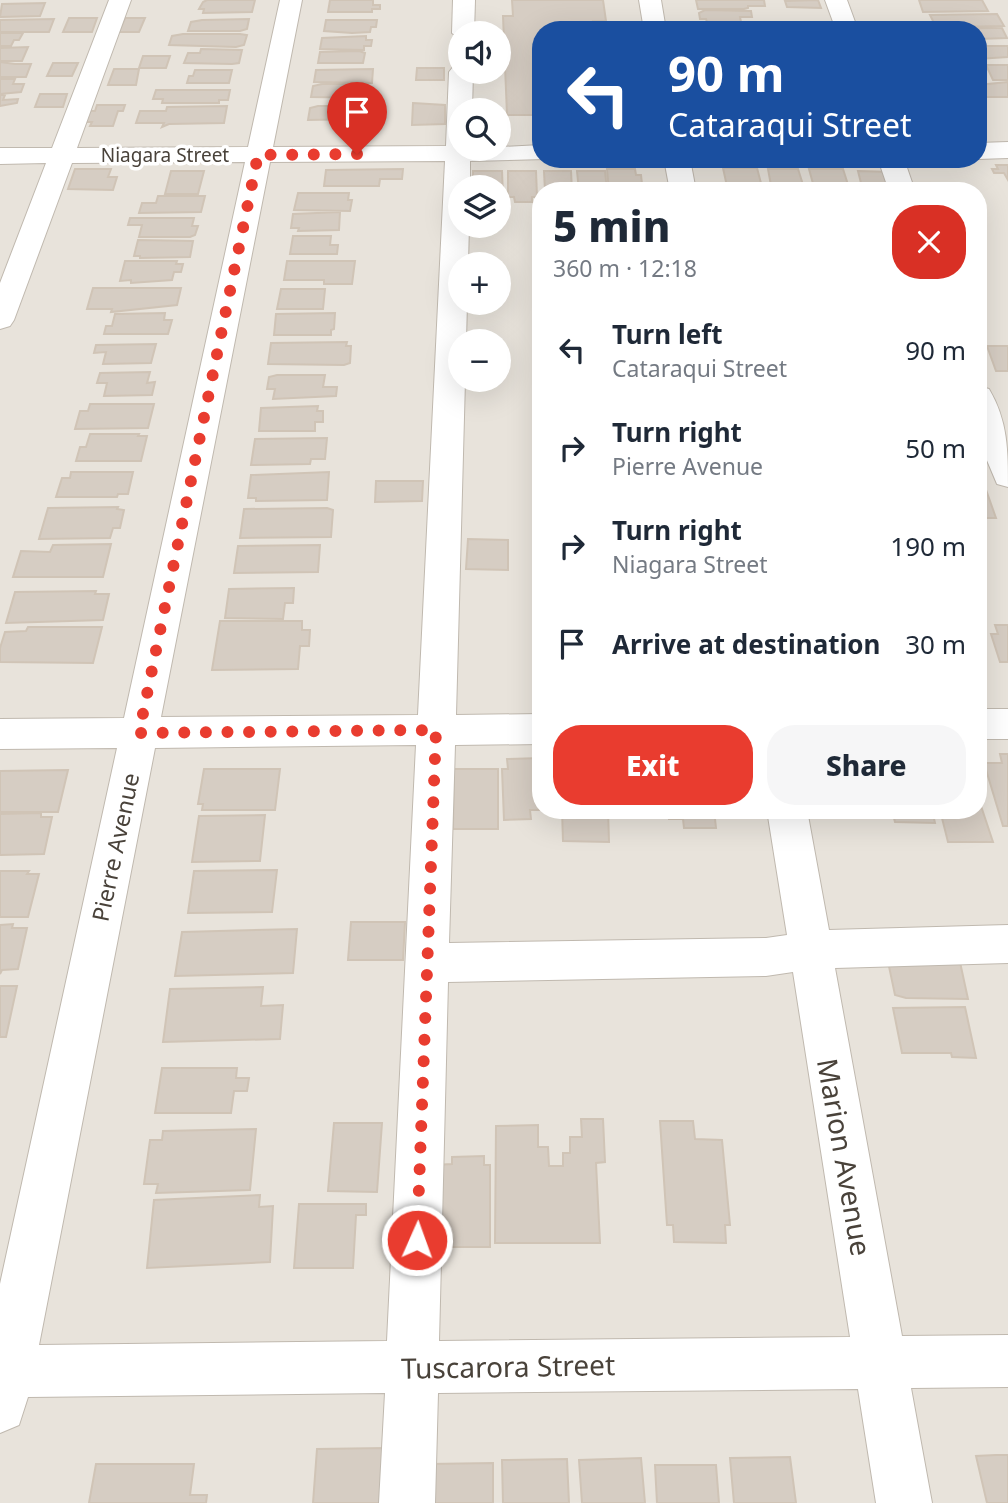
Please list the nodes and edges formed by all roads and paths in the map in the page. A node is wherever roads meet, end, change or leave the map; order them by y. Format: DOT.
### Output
graph roads {
  1 [pos="120,0"];
  2 [pos="290,0"];
  3 [pos="464,0"];
  4 [pos="650,0"];
  5 [pos="836,0"];
  6 [pos="463,21"];
  7 [pos="654,21"];
  8 [pos="843,21"];
  9 [pos="987,150"];
  10 [pos="1008,150"];
  11 [pos="448,153"];
  12 [pos="511,153"];
  13 [pos="532,153"];
  14 [pos="258,155"];
  15 [pos="0,156"];
  16 [pos="61,156"];
  17 [pos="458,161"];
  18 [pos="0,320"];
  19 [pos="987,420"];
  20 [pos="1008,477"];
  21 [pos="987,724"];
  22 [pos="1008,724"];
  23 [pos="532,729"];
  24 [pos="436,730"];
  25 [pos="139,733"];
  26 [pos="0,734"];
  27 [pos="789,819"];
  28 [pos="1008,944"];
  29 [pos="811,950"];
  30 [pos="427,963"];
  31 [pos="1008,1361"];
  32 [pos="880,1362"];
  33 [pos="413,1367"];
  34 [pos="4,1388"];
  35 [pos="407,1503"];
  36 [pos="904,1503"];
  1 -- 16 [label="street"];
  2 -- 14 [label="street, Pierre Avenue"];
  3 -- 6 [label="street"];
  4 -- 7 [label="street"];
  5 -- 8 [label="street"];
  9 -- 10 [label="street"];
  11 -- 14 [label="street, Niagara Street"];
  12 -- 13 [label="street, Niagara Street"];
  14 -- 16 [label="street, Niagara Street"];
  14 -- 25 [label="street, Pierre Avenue"];
  15 -- 16 [label="street, Niagara Street"];
  16 -- 18 [label="street"];
  17 -- 24 [label="street"];
  19 -- 20 [label="street"];
  21 -- 22 [label="street"];
  23 -- 24 [label="street"];
  24 -- 25 [label="street"];
  24 -- 30 [label="street"];
  25 -- 26 [label="street"];
  25 -- 34 [label="street, Pierre Avenue"];
  27 -- 29 [label="street, Marion Avenue"];
  28 -- 29 [label="street"];
  29 -- 30 [label="street"];
  29 -- 32 [label="street, Marion Avenue"];
  30 -- 33 [label="street"];
  31 -- 32 [label="street, Tuscarora Street"];
  32 -- 33 [label="street, Tuscarora Street"];
  32 -- 36 [label="street, Marion Avenue"];
  33 -- 34 [label="street, Tuscarora Street"];
  33 -- 35 [label="street"];
}
